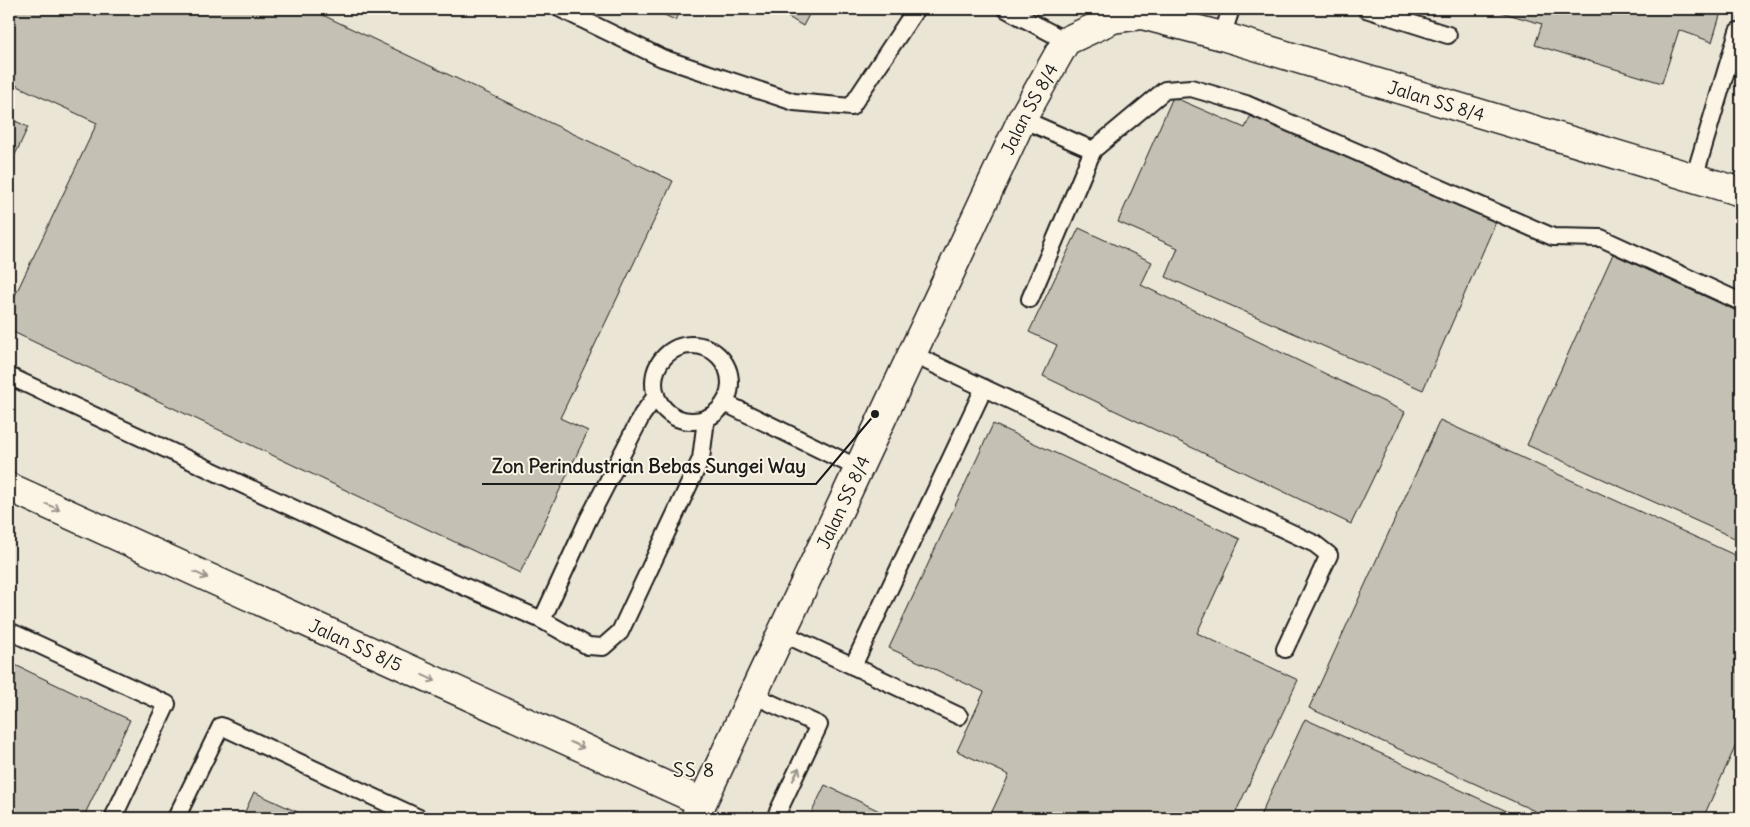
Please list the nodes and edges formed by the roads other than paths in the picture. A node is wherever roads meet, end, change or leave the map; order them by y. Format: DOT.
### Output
graph roads {
  1 [pos="561,9"];
  2 [pos="916,9"];
  3 [pos="1006,9"];
  4 [pos="1231,9"];
  5 [pos="1366,9"];
  6 [pos="1741,32"];
  7 [pos="1448,35"];
  8 [pos="1222,36"];
  9 [pos="1066,41"];
  10 [pos="1022,119"];
  11 [pos="1093,150"];
  12 [pos="1694,178"];
  13 [pos="1741,192"];
  14 [pos="1030,299"];
  15 [pos="1741,302"];
  16 [pos="912,354"];
  17 [pos="9,376"];
  18 [pos="984,388"];
  19 [pos="656,396"];
  20 [pos="725,403"];
  21 [pos="706,419"];
  22 [pos="858,468"];
  23 [pos="9,487"];
  24 [pos="542,620"];
  25 [pos="9,631"];
  26 [pos="782,632"];
  27 [pos="1285,650"];
  28 [pos="853,666"];
  29 [pos="753,695"];
  30 [pos="959,716"];
  31 [pos="698,810"];
  32 [pos="113,818"];
  33 [pos="176,818"];
  34 [pos="419,818"];
  35 [pos="775,818"];
  1 -- 2 [label="lane"];
  3 -- 9 [label="lane"];
  4 -- 8 [label="lane"];
  5 -- 7 [label="lane"];
  6 -- 12 [label="lane"];
  8 -- 9 [label="street, Jalan SS 8/4"];
  8 -- 12 [label="street, Jalan SS 8/4"];
  9 -- 10 [label="street, Jalan SS 8/4"];
  10 -- 11 [label="lane"];
  10 -- 16 [label="street, Jalan SS 8/4"];
  11 -- 14 [label="lane"];
  11 -- 15 [label="lane"];
  12 -- 13 [label="street, Jalan SS 8/4"];
  16 -- 18 [label="lane"];
  16 -- 22 [label="street, Jalan SS 8/4"];
  17 -- 24 [label="lane"];
  18 -- 27 [label="lane"];
  18 -- 28 [label="lane"];
  19 -- 20 [label="lane"];
  19 -- 21 [label="lane"];
  19 -- 24 [label="lane"];
  20 -- 21 [label="lane"];
  20 -- 22 [label="lane"];
  21 -- 24 [label="lane"];
  22 -- 26 [label="street, Jalan SS 8/4"];
  23 -- 31 [label="street, Jalan SS 8/5, one-way"];
  25 -- 32 [label="lane"];
  26 -- 28 [label="lane"];
  26 -- 29 [label="street, Jalan SS 8/4"];
  28 -- 30 [label="lane"];
  29 -- 31 [label="street, Jalan SS 8/4"];
  35 -- 29 [label="lane, one-way"];
  33 -- 34 [label="lane"];
}
